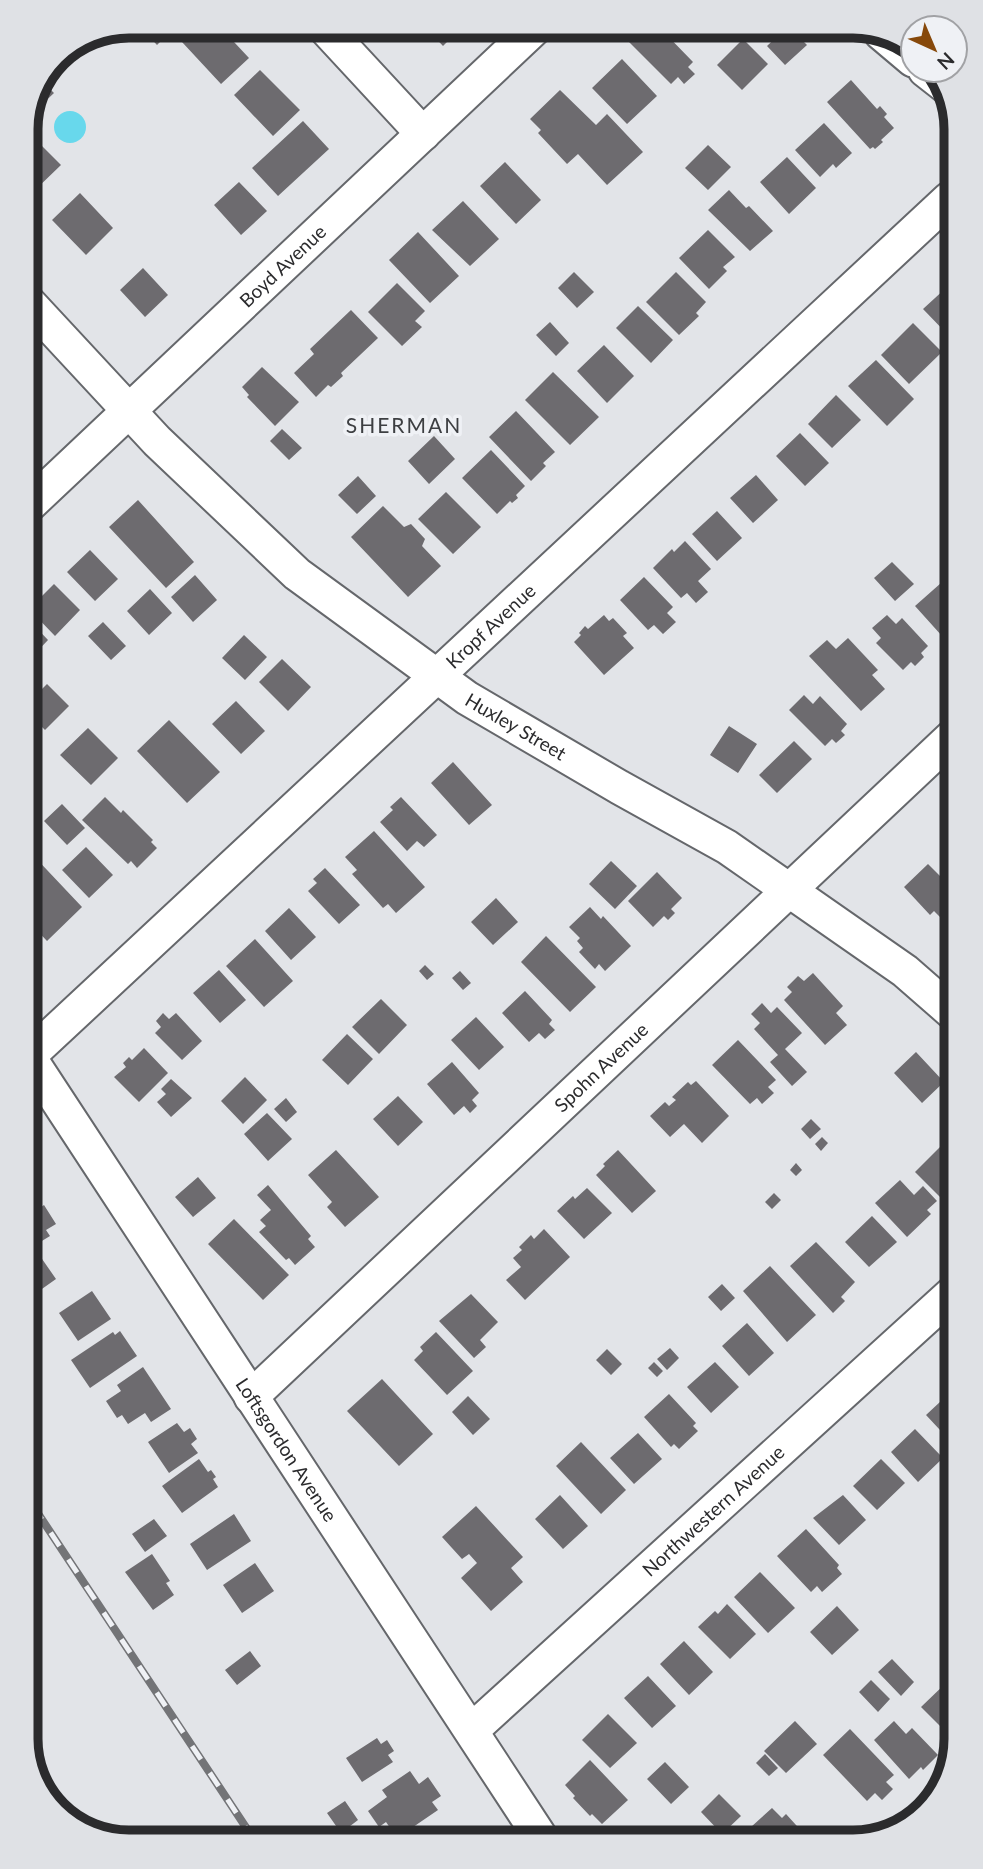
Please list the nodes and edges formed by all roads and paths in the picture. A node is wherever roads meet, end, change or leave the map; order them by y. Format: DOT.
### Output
graph roads {
  1 [pos="334,38"];
  2 [pos="524,39"];
  3 [pos="423,134"];
  4 [pos="944,204"];
  5 [pos="39,314"];
  6 [pos="129,411"];
  7 [pos="39,496"];
  8 [pos="436,677"];
  9 [pos="944,745"];
  10 [pos="789,890"];
  11 [pos="944,1005"];
  12 [pos="38,1047"];
  13 [pos="38,1071"];
  14 [pos="944,1301"];
  15 [pos="251,1396"];
  16 [pos="472,1730"];
  17 [pos="536,1830"];
  1 -- 3 [label="street"];
  2 -- 3 [label="street, Boyd Avenue"];
  3 -- 6 [label="street, Boyd Avenue"];
  4 -- 8 [label="street, Kropf Avenue"];
  5 -- 6 [label="street, Huxley Street"];
  6 -- 7 [label="street, Boyd Avenue"];
  6 -- 8 [label="street, Huxley Street"];
  8 -- 10 [label="street, Huxley Street"];
  8 -- 12 [label="street, Kropf Avenue"];
  9 -- 10 [label="street, Spohn Avenue"];
  10 -- 11 [label="street, Huxley Street"];
  10 -- 15 [label="street, Spohn Avenue"];
  13 -- 15 [label="street, Loftsgordon Avenue"];
  14 -- 16 [label="street, Northwestern Avenue"];
  15 -- 16 [label="street, Loftsgordon Avenue"];
  16 -- 17 [label="street, Loftsgordon Avenue"];
}
